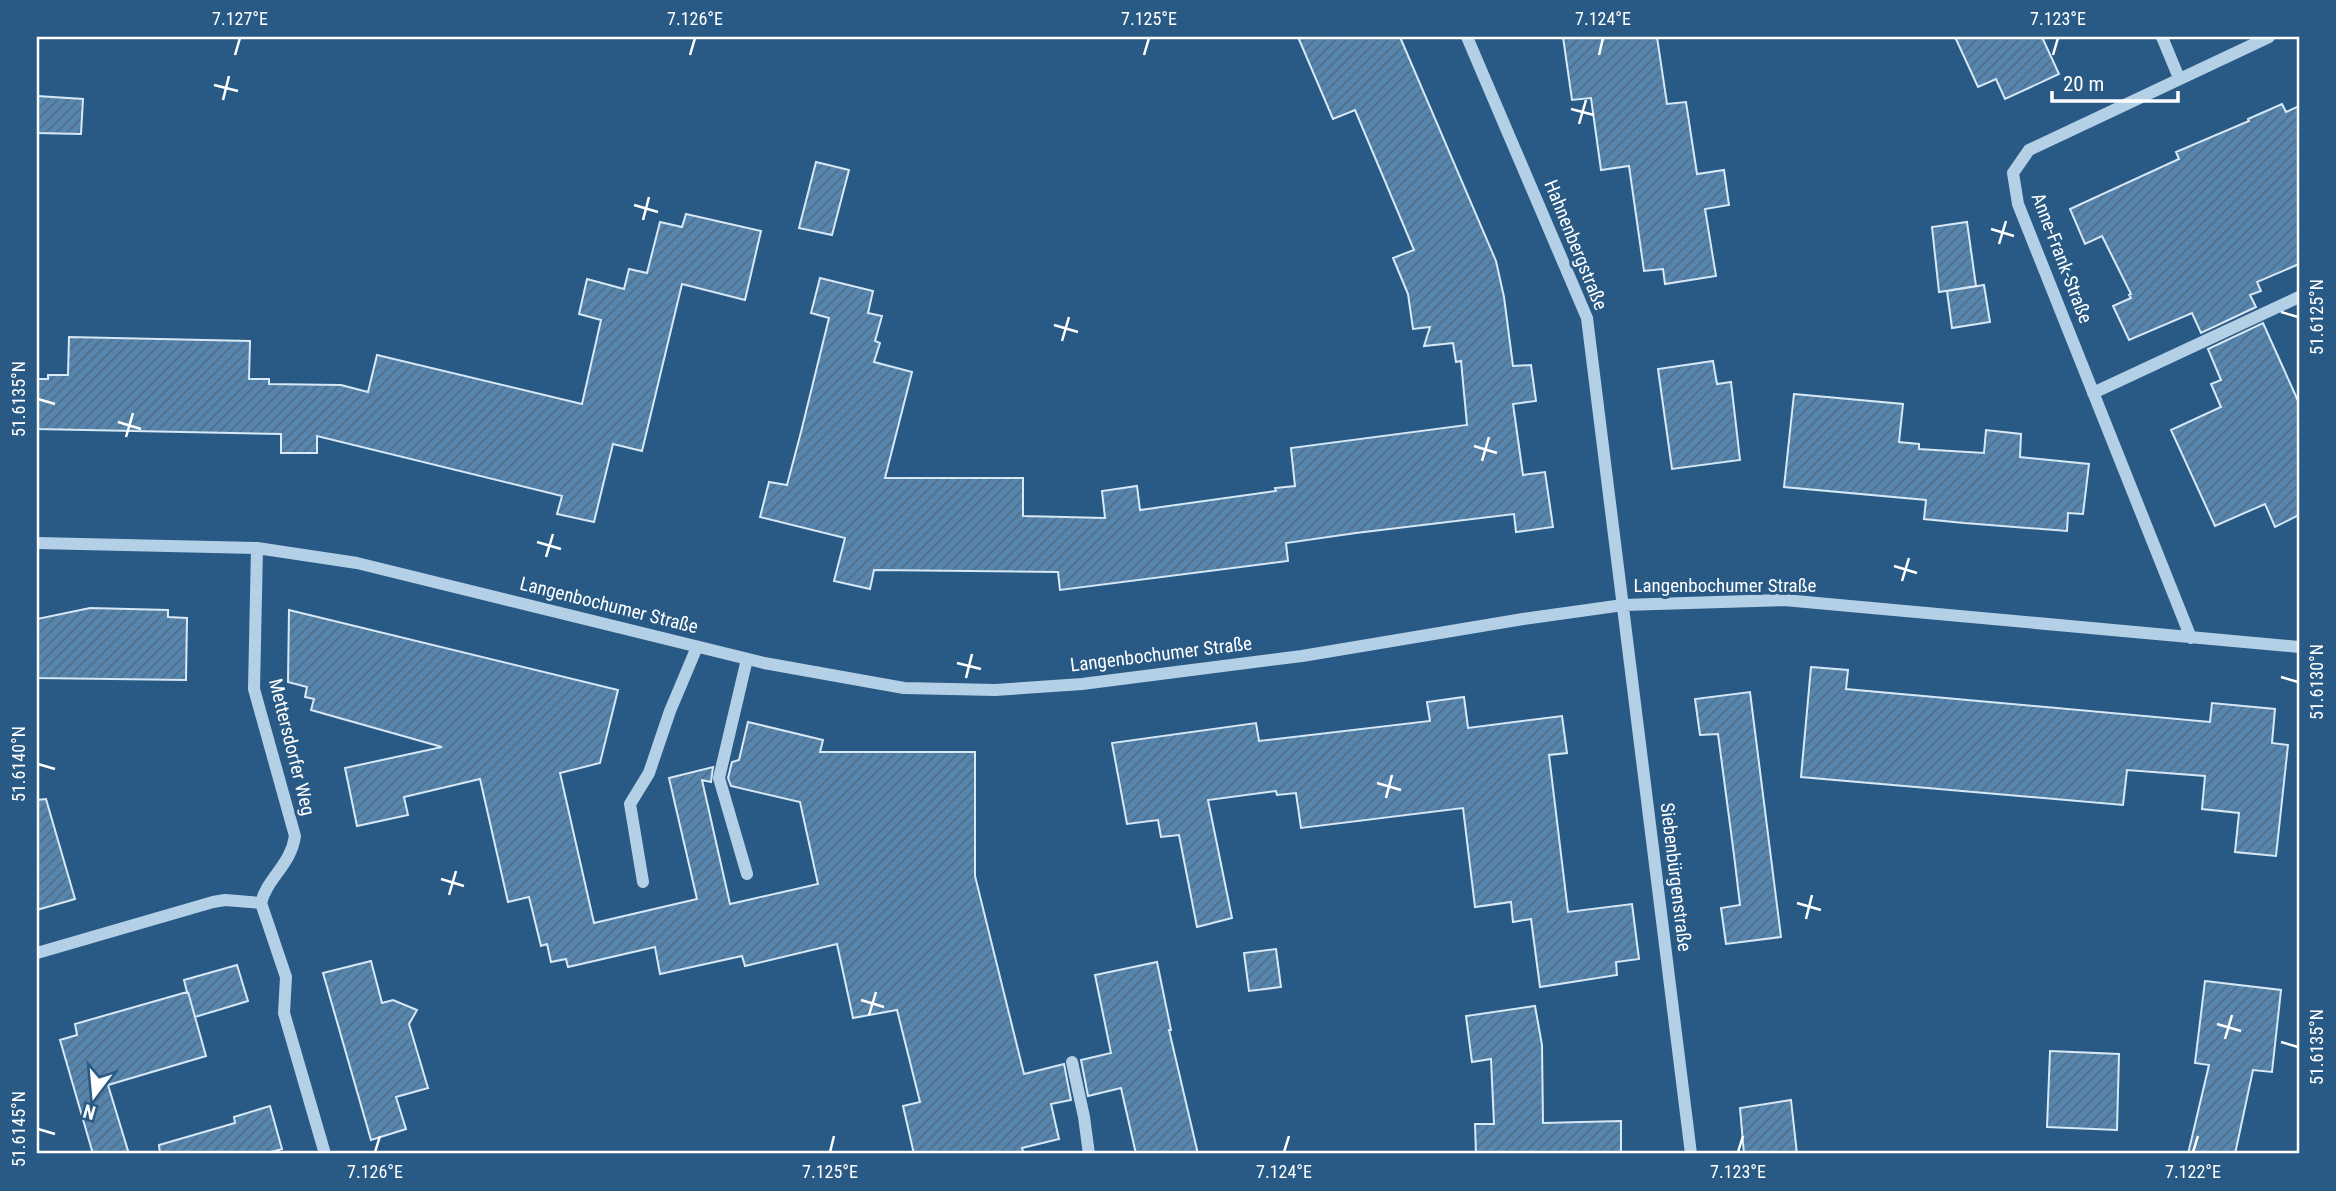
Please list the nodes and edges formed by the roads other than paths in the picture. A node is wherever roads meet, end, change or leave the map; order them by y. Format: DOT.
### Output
graph roads {
  1 [pos="1467,37"];
  2 [pos="2162,37"];
  3 [pos="2269,37"];
  4 [pos="2179,78"];
  5 [pos="2299,297"];
  6 [pos="2093,393"];
  7 [pos="37,543"];
  8 [pos="257,548"];
  9 [pos="1623,605"];
  10 [pos="2191,638"];
  11 [pos="697,647"];
  12 [pos="2299,647"];
  13 [pos="747,659"];
  14 [pos="747,874"];
  15 [pos="643,882"];
  16 [pos="261,903"];
  17 [pos="37,953"];
  18 [pos="1072,1062"];
  19 [pos="325,1154"];
  20 [pos="1089,1154"];
  21 [pos="1691,1154"];
  1 -- 9 [label="street, Hahnenbergstraße"];
  2 -- 4 [label="street"];
  3 -- 4 [label="street, Anne-Frank-Straße"];
  4 -- 6 [label="street, Anne-Frank-Straße"];
  5 -- 6 [label="street"];
  6 -- 10 [label="street, Anne-Frank-Straße"];
  7 -- 8 [label="street, Langenbochumer Straße"];
  8 -- 11 [label="street, Langenbochumer Straße"];
  8 -- 16 [label="street, Mettersdorfer Weg"];
  9 -- 10 [label="street, Langenbochumer Straße"];
  9 -- 13 [label="street, Langenbochumer Straße"];
  9 -- 21 [label="street, Siebenbürgenstraße"];
  10 -- 12 [label="street, Langenbochumer Straße"];
  11 -- 13 [label="street, Langenbochumer Straße"];
  11 -- 15 [label="street"];
  13 -- 14 [label="street"];
  16 -- 17 [label="street"];
  16 -- 19 [label="street"];
  18 -- 20 [label="street"];
}
